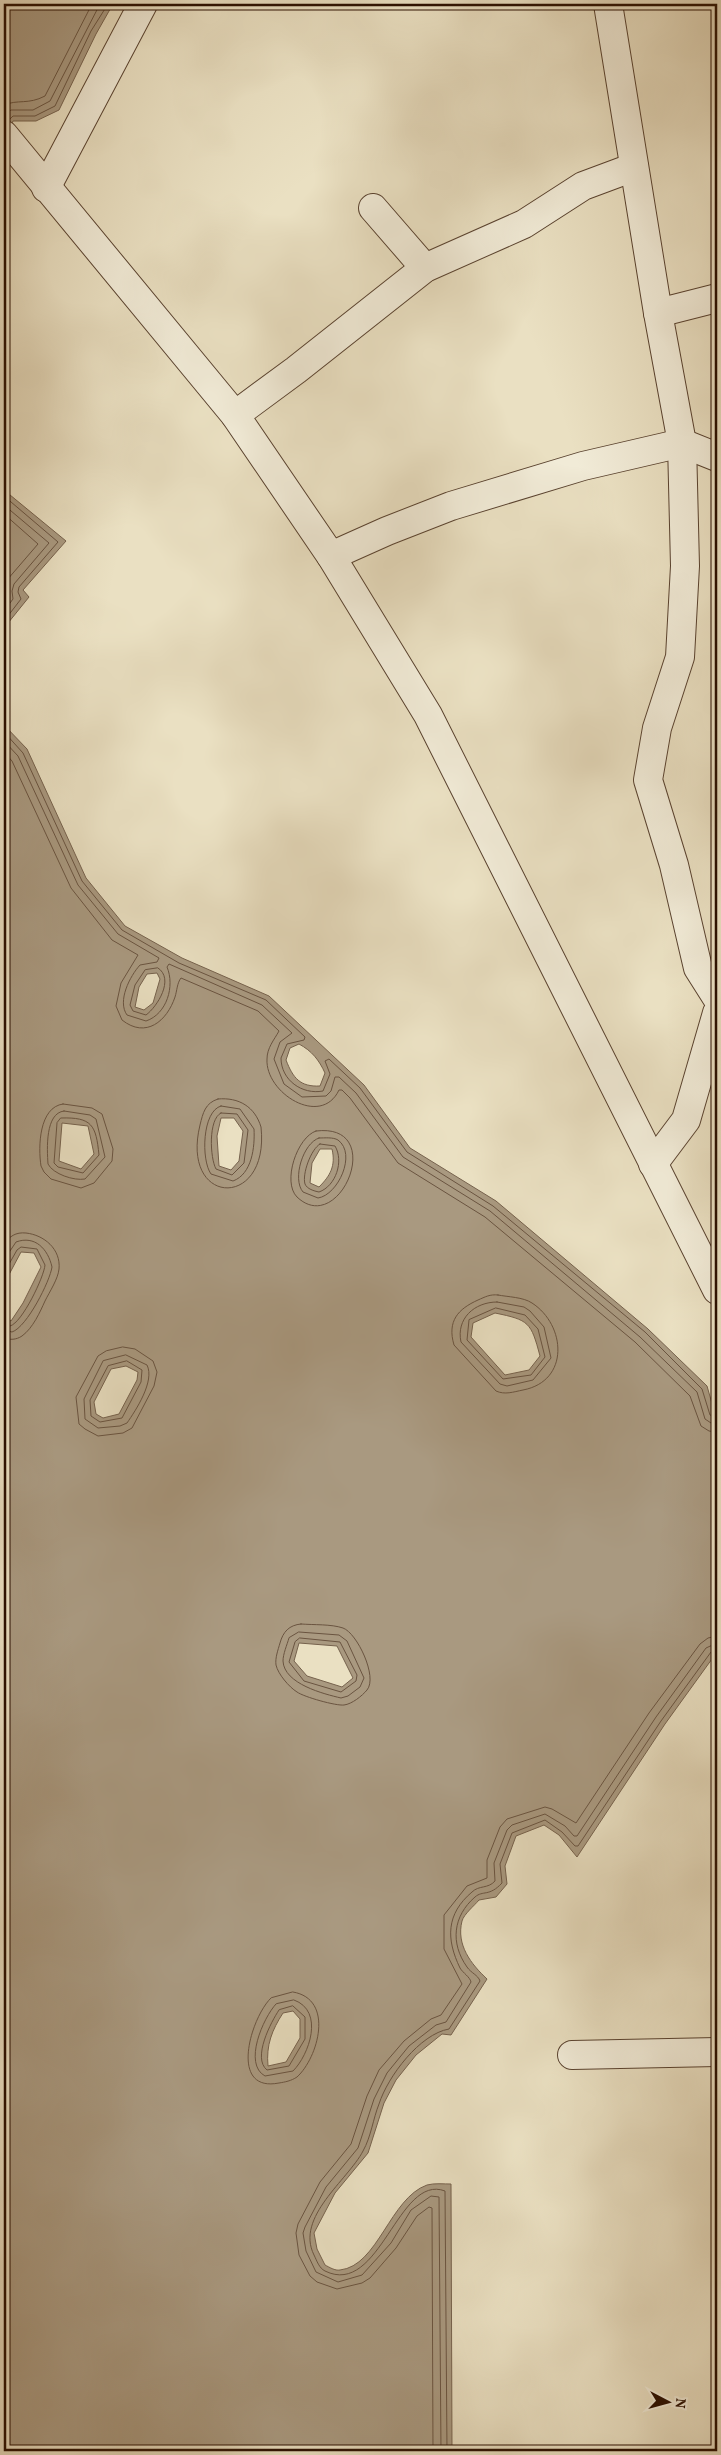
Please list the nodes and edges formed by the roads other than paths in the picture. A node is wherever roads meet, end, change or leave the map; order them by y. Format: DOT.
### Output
graph roads {
  1 [pos="143,4"];
  2 [pos="608,4"];
  3 [pos="11,144"];
  4 [pos="634,167"];
  5 [pos="46,188"];
  6 [pos="372,208"];
  7 [pos="425,268"];
  8 [pos="717,298"];
  9 [pos="658,313"];
  10 [pos="235,415"];
  11 [pos="682,443"];
  12 [pos="717,458"];
  13 [pos="331,556"];
  14 [pos="717,998"];
  15 [pos="717,1013"];
  16 [pos="653,1164"];
  17 [pos="710,1259"];
  18 [pos="717,1290"];
  19 [pos="717,2052"];
  20 [pos="572,2054"];
  1 -- 5 [label="street"];
  2 -- 4 [label="street"];
  3 -- 5 [label="street"];
  4 -- 7 [label="street"];
  4 -- 9 [label="street"];
  5 -- 10 [label="street"];
  6 -- 7 [label="street"];
  7 -- 10 [label="street"];
  8 -- 9 [label="street"];
  9 -- 11 [label="street"];
  10 -- 13 [label="street"];
  11 -- 12 [label="street"];
  11 -- 13 [label="street"];
  11 -- 14 [label="street"];
  13 -- 16 [label="street"];
  15 -- 16 [label="street"];
  16 -- 17 [label="street"];
  17 -- 18 [label="street"];
  19 -- 20 [label="street"];
}
